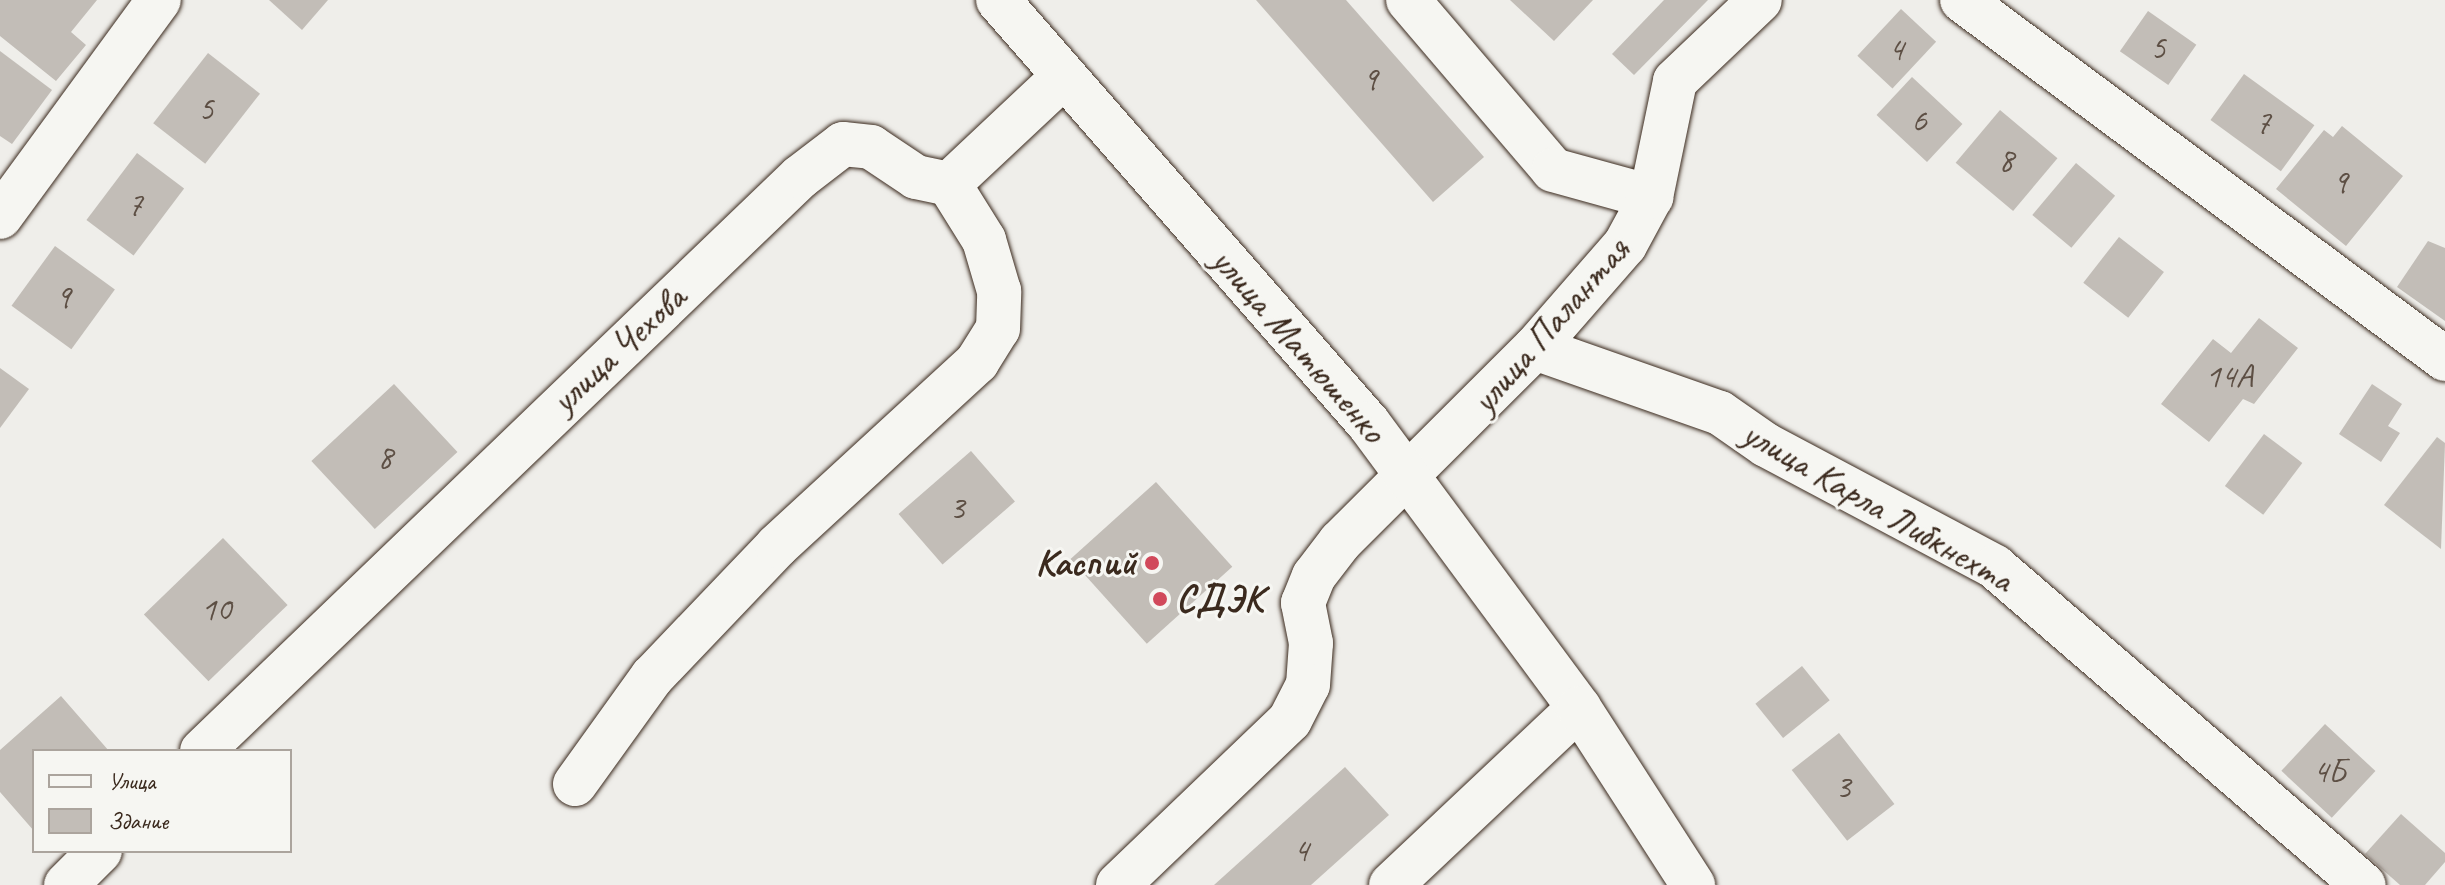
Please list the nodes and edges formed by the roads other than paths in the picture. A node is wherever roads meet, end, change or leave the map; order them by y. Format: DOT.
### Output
graph roads {
  1 [pos="159,0"];
  2 [pos="998,0"];
  3 [pos="1408,0"];
  4 [pos="1760,0"];
  5 [pos="1962,0"];
  6 [pos="1064,76"];
  7 [pos="949,184"];
  8 [pos="1651,197"];
  9 [pos="0,217"];
  10 [pos="1535,348"];
  11 [pos="2445,359"];
  12 [pos="1411,478"];
  13 [pos="1579,708"];
  14 [pos="204,749"];
  15 [pos="575,784"];
  16 [pos="98,853"];
  17 [pos="66,885"];
  18 [pos="1118,885"];
  19 [pos="1391,885"];
  20 [pos="1693,885"];
  21 [pos="2364,885"];
  1 -- 9 [label="street"];
  2 -- 6 [label="street, улица Матюшенко"];
  3 -- 8 [label="street"];
  4 -- 8 [label="street, улица Палантая"];
  5 -- 11 [label="street"];
  6 -- 7 [label="street"];
  6 -- 12 [label="street, улица Матюшенко"];
  7 -- 14 [label="street, улица Чехова"];
  7 -- 15 [label="street"];
  8 -- 10 [label="street, улица Палантая"];
  10 -- 12 [label="street, улица Палантая"];
  10 -- 21 [label="street, улица Карла Либкнехта"];
  12 -- 13 [label="street, улица Матюшенко"];
  12 -- 18 [label="street, улица Палантая"];
  13 -- 19 [label="street"];
  13 -- 20 [label="street, улица Матюшенко"];
  16 -- 17 [label="street"];
}
